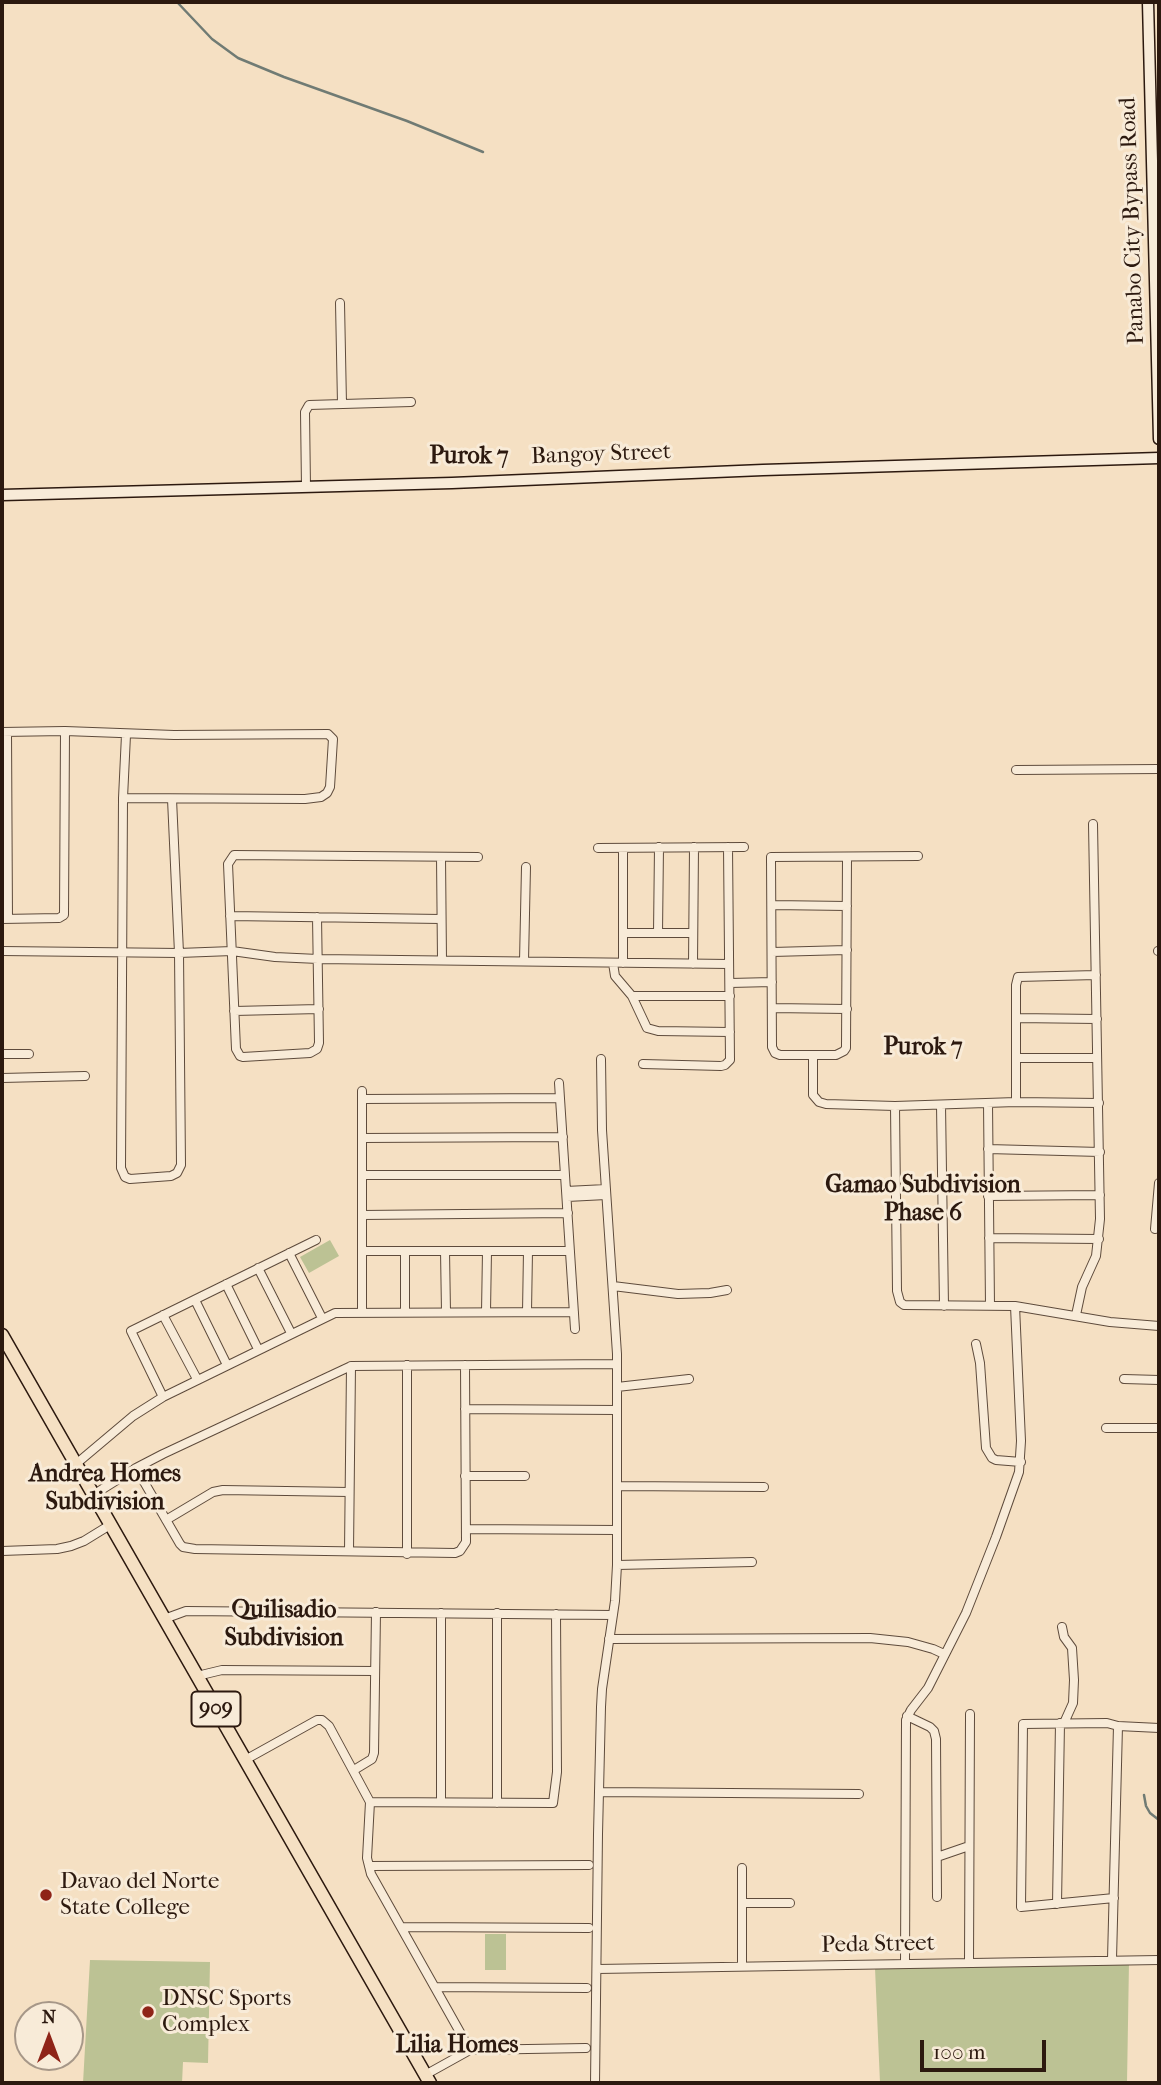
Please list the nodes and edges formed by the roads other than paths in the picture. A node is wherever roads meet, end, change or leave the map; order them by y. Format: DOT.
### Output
graph roads {
  1 [pos="1148,2"];
  2 [pos="1156,197"];
  3 [pos="340,303"];
  4 [pos="411,402"];
  5 [pos="342,404"];
  6 [pos="1159,439"];
  7 [pos="1159,458"];
  8 [pos="306,487"];
  9 [pos="2,495"];
  10 [pos="4,732"];
  11 [pos="65,732"];
  12 [pos="126,735"];
  13 [pos="1159,769"];
  14 [pos="1016,770"];
  15 [pos="123,798"];
  16 [pos="172,799"];
  17 [pos="1093,824"];
  18 [pos="659,847"];
  19 [pos="694,847"];
  20 [pos="729,847"];
  21 [pos="744,847"];
  22 [pos="598,848"];
  23 [pos="622,848"];
  24 [pos="918,856"];
  25 [pos="441,857"];
  26 [pos="478,857"];
  27 [pos="847,857"];
  28 [pos="526,867"];
  29 [pos="772,905"];
  30 [pos="847,906"];
  31 [pos="230,916"];
  32 [pos="317,917"];
  33 [pos="5,919"];
  34 [pos="441,919"];
  35 [pos="623,933"];
  36 [pos="658,933"];
  37 [pos="693,933"];
  38 [pos="847,950"];
  39 [pos="2,951"];
  40 [pos="232,951"];
  41 [pos="122,952"];
  42 [pos="772,952"];
  43 [pos="179,953"];
  44 [pos="318,959"];
  45 [pos="442,960"];
  46 [pos="524,961"];
  47 [pos="613,964"];
  48 [pos="623,964"];
  49 [pos="693,964"];
  50 [pos="729,964"];
  51 [pos="1096,975"];
  52 [pos="772,982"];
  53 [pos="730,983"];
  54 [pos="632,996"];
  55 [pos="730,996"];
  56 [pos="772,1008"];
  57 [pos="319,1009"];
  58 [pos="847,1009"];
  59 [pos="234,1011"];
  60 [pos="1016,1018"];
  61 [pos="1097,1019"];
  62 [pos="730,1032"];
  63 [pos="2,1054"];
  64 [pos="29,1055"];
  65 [pos="813,1056"];
  66 [pos="1016,1058"];
  67 [pos="1097,1058"];
  68 [pos="601,1059"];
  69 [pos="643,1064"];
  70 [pos="85,1076"];
  71 [pos="2,1078"];
  72 [pos="559,1083"];
  73 [pos="560,1098"];
  74 [pos="1016,1102"];
  75 [pos="988,1103"];
  76 [pos="1099,1103"];
  77 [pos="941,1105"];
  78 [pos="895,1106"];
  79 [pos="563,1137"];
  80 [pos="362,1138"];
  81 [pos="988,1149"];
  82 [pos="1100,1152"];
  83 [pos="362,1175"];
  84 [pos="565,1175"];
  85 [pos="1159,1183"];
  86 [pos="606,1192"];
  87 [pos="566,1194"];
  88 [pos="1100,1195"];
  89 [pos="988,1196"];
  90 [pos="568,1213"];
  91 [pos="362,1215"];
  92 [pos="1155,1229"];
  93 [pos="989,1238"];
  94 [pos="1099,1239"];
  95 [pos="316,1240"];
  96 [pos="362,1251"];
  97 [pos="405,1251"];
  98 [pos="445,1251"];
  99 [pos="487,1251"];
  100 [pos="527,1251"];
  101 [pos="570,1251"];
  102 [pos="289,1253"];
  103 [pos="258,1268"];
  104 [pos="226,1284"];
  105 [pos="613,1286"];
  106 [pos="727,1290"];
  107 [pos="195,1300"];
  108 [pos="944,1306"];
  109 [pos="990,1306"];
  110 [pos="1015,1306"];
  111 [pos="362,1312"];
  112 [pos="405,1312"];
  113 [pos="446,1312"];
  114 [pos="486,1312"];
  115 [pos="527,1312"];
  116 [pos="574,1312"];
  117 [pos="163,1315"];
  118 [pos="1076,1315"];
  119 [pos="322,1318"];
  120 [pos="1159,1326"];
  121 [pos="575,1329"];
  122 [pos="290,1333"];
  123 [pos="2,1335"];
  124 [pos="976,1344"];
  125 [pos="258,1349"];
  126 [pos="617,1364"];
  127 [pos="227,1365"];
  128 [pos="407,1365"];
  129 [pos="465,1365"];
  130 [pos="351,1366"];
  131 [pos="197,1379"];
  132 [pos="689,1379"];
  133 [pos="1124,1379"];
  134 [pos="1159,1380"];
  135 [pos="617,1387"];
  136 [pos="163,1397"];
  137 [pos="465,1409"];
  138 [pos="617,1410"];
  139 [pos="1106,1428"];
  140 [pos="1159,1428"];
  141 [pos="1021,1462"];
  142 [pos="76,1464"];
  143 [pos="136,1468"];
  144 [pos="465,1476"];
  145 [pos="525,1476"];
  146 [pos="617,1486"];
  147 [pos="764,1487"];
  148 [pos="349,1492"];
  149 [pos="93,1495"];
  150 [pos="166,1520"];
  151 [pos="110,1525"];
  152 [pos="466,1529"];
  153 [pos="617,1530"];
  154 [pos="2,1551"];
  155 [pos="349,1551"];
  156 [pos="407,1554"];
  157 [pos="752,1562"];
  158 [pos="617,1565"];
  159 [pos="376,1612"];
  160 [pos="441,1614"];
  161 [pos="497,1614"];
  162 [pos="556,1614"];
  163 [pos="613,1615"];
  164 [pos="164,1619"];
  165 [pos="1062,1627"];
  166 [pos="609,1639"];
  167 [pos="944,1654"];
  168 [pos="375,1671"];
  169 [pos="197,1676"];
  170 [pos="970,1714"];
  171 [pos="907,1716"];
  172 [pos="1062,1723"];
  173 [pos="1118,1726"];
  174 [pos="1159,1728"];
  175 [pos="245,1760"];
  176 [pos="354,1770"];
  177 [pos="600,1792"];
  178 [pos="859,1794"];
  179 [pos="370,1802"];
  180 [pos="441,1802"];
  181 [pos="497,1803"];
  182 [pos="969,1846"];
  183 [pos="937,1857"];
  184 [pos="589,1865"];
  185 [pos="369,1866"];
  186 [pos="742,1868"];
  187 [pos="937,1897"];
  188 [pos="1114,1898"];
  189 [pos="742,1903"];
  190 [pos="790,1903"];
  191 [pos="1057,1904"];
  192 [pos="401,1927"];
  193 [pos="589,1928"];
  194 [pos="1112,1959"];
  195 [pos="1159,1960"];
  196 [pos="969,1963"];
  197 [pos="905,1964"];
  198 [pos="743,1966"];
  199 [pos="597,1969"];
  200 [pos="435,1987"];
  201 [pos="587,1988"];
  202 [pos="586,2048"];
  203 [pos="470,2050"];
  204 [pos="427,2079"];
  205 [pos="595,2083"];
  1 -- 2 [label="main road, Panabo City Bypass Road"];
  2 -- 6 [label="main road, Panabo City Bypass Road"];
  3 -- 5 [label="street"];
  4 -- 5 [label="street"];
  5 -- 8 [label="street"];
  7 -- 8 [label="main road, Bangoy Street"];
  8 -- 9 [label="main road, Bangoy Street"];
  10 -- 11 [label="street"];
  10 -- 33 [label="street"];
  11 -- 12 [label="street"];
  11 -- 33 [label="street"];
  12 -- 15 [label="street"];
  12 -- 16 [label="street"];
  13 -- 14 [label="street"];
  15 -- 16 [label="street"];
  15 -- 41 [label="street"];
  16 -- 43 [label="street"];
  17 -- 51 [label="street"];
  18 -- 19 [label="street"];
  18 -- 23 [label="street"];
  18 -- 36 [label="street"];
  19 -- 20 [label="street"];
  19 -- 37 [label="street"];
  20 -- 21 [label="street"];
  20 -- 50 [label="street"];
  22 -- 23 [label="street"];
  23 -- 35 [label="street"];
  24 -- 27 [label="street"];
  25 -- 26 [label="street"];
  25 -- 31 [label="street"];
  25 -- 34 [label="street"];
  27 -- 29 [label="street"];
  27 -- 30 [label="street"];
  28 -- 46 [label="street"];
  29 -- 30 [label="street"];
  29 -- 42 [label="street"];
  30 -- 38 [label="street"];
  31 -- 32 [label="street"];
  31 -- 40 [label="street"];
  32 -- 34 [label="street"];
  32 -- 44 [label="street"];
  34 -- 45 [label="street"];
  35 -- 36 [label="street"];
  35 -- 48 [label="street"];
  36 -- 37 [label="street"];
  37 -- 49 [label="street"];
  38 -- 42 [label="street"];
  38 -- 58 [label="street"];
  39 -- 41 [label="street"];
  40 -- 43 [label="street"];
  40 -- 44 [label="street"];
  40 -- 59 [label="street"];
  41 -- 43 [label="street"];
  41 -- 43 [label="street"];
  42 -- 52 [label="street"];
  44 -- 45 [label="street"];
  44 -- 57 [label="street"];
  45 -- 46 [label="street"];
  46 -- 47 [label="street"];
  47 -- 48 [label="street"];
  47 -- 54 [label="street"];
  48 -- 49 [label="street"];
  49 -- 50 [label="street"];
  50 -- 53 [label="street"];
  51 -- 60 [label="street"];
  51 -- 61 [label="street"];
  52 -- 53 [label="street"];
  52 -- 56 [label="street"];
  53 -- 55 [label="street"];
  54 -- 55 [label="street"];
  54 -- 62 [label="street"];
  55 -- 62 [label="street"];
  56 -- 58 [label="street"];
  56 -- 65 [label="street"];
  57 -- 59 [label="street"];
  57 -- 59 [label="street"];
  58 -- 65 [label="street"];
  60 -- 61 [label="street"];
  60 -- 66 [label="street"];
  61 -- 67 [label="street"];
  62 -- 69 [label="street"];
  63 -- 64 [label="street"];
  65 -- 78 [label="street"];
  66 -- 67 [label="street"];
  66 -- 74 [label="street"];
  67 -- 76 [label="street"];
  68 -- 86 [label="street"];
  70 -- 71 [label="street"];
  72 -- 73 [label="street"];
  73 -- 79 [label="street"];
  73 -- 80 [label="street"];
  74 -- 75 [label="street"];
  74 -- 76 [label="street"];
  75 -- 77 [label="street"];
  75 -- 81 [label="street"];
  76 -- 82 [label="street"];
  77 -- 78 [label="street"];
  77 -- 108 [label="street"];
  78 -- 108 [label="street"];
  79 -- 80 [label="street"];
  79 -- 84 [label="street"];
  80 -- 83 [label="street"];
  81 -- 82 [label="street"];
  81 -- 89 [label="street"];
  82 -- 88 [label="street"];
  83 -- 84 [label="street"];
  83 -- 91 [label="street"];
  84 -- 87 [label="street"];
  85 -- 92 [label="street"];
  86 -- 87 [label="street"];
  86 -- 105 [label="street"];
  87 -- 90 [label="street"];
  88 -- 89 [label="street"];
  88 -- 94 [label="street"];
  89 -- 93 [label="street"];
  90 -- 91 [label="street"];
  90 -- 101 [label="street"];
  91 -- 96 [label="street"];
  93 -- 94 [label="street"];
  93 -- 109 [label="street"];
  94 -- 118 [label="street"];
  95 -- 102 [label="street"];
  96 -- 97 [label="street"];
  96 -- 111 [label="street"];
  97 -- 98 [label="street"];
  97 -- 112 [label="street"];
  98 -- 99 [label="street"];
  98 -- 113 [label="street"];
  99 -- 100 [label="street"];
  99 -- 114 [label="street"];
  100 -- 101 [label="street"];
  100 -- 115 [label="street"];
  101 -- 116 [label="street"];
  102 -- 103 [label="street"];
  102 -- 119 [label="street"];
  103 -- 104 [label="street"];
  103 -- 122 [label="street"];
  104 -- 107 [label="street"];
  104 -- 125 [label="street"];
  105 -- 106 [label="street"];
  105 -- 126 [label="street"];
  107 -- 117 [label="street"];
  107 -- 127 [label="street"];
  108 -- 109 [label="street"];
  109 -- 110 [label="street"];
  110 -- 118 [label="street"];
  110 -- 141 [label="street"];
  111 -- 112 [label="street"];
  111 -- 119 [label="street"];
  112 -- 113 [label="street"];
  113 -- 114 [label="street"];
  114 -- 115 [label="street"];
  115 -- 116 [label="street"];
  116 -- 121 [label="street"];
  117 -- 131 [label="street"];
  117 -- 136 [label="street"];
  118 -- 120 [label="street"];
  119 -- 122 [label="street"];
  122 -- 125 [label="street"];
  123 -- 142 [label="main road, 909"];
  124 -- 141 [label="street"];
  125 -- 127 [label="street"];
  126 -- 129 [label="street"];
  126 -- 135 [label="street"];
  127 -- 131 [label="street"];
  128 -- 129 [label="street"];
  128 -- 130 [label="street"];
  128 -- 156 [label="street"];
  129 -- 137 [label="street"];
  130 -- 143 [label="street"];
  130 -- 148 [label="street"];
  131 -- 136 [label="street"];
  132 -- 135 [label="street"];
  133 -- 134 [label="street"];
  135 -- 138 [label="street"];
  136 -- 142 [label="street"];
  137 -- 138 [label="street"];
  137 -- 144 [label="street"];
  138 -- 146 [label="street"];
  139 -- 140 [label="street"];
  141 -- 167 [label="street"];
  142 -- 149 [label="main road, 909"];
  143 -- 149 [label="street"];
  143 -- 150 [label="street"];
  144 -- 145 [label="street"];
  144 -- 152 [label="street"];
  146 -- 147 [label="street"];
  146 -- 153 [label="street"];
  148 -- 150 [label="street"];
  148 -- 155 [label="street"];
  149 -- 151 [label="main road, 909"];
  150 -- 155 [label="street"];
  151 -- 154 [label="street"];
  151 -- 164 [label="main road, 909"];
  152 -- 153 [label="street"];
  152 -- 156 [label="street"];
  153 -- 158 [label="street"];
  155 -- 156 [label="street"];
  157 -- 158 [label="street"];
  158 -- 163 [label="street"];
  159 -- 160 [label="street"];
  159 -- 164 [label="street"];
  159 -- 168 [label="street"];
  160 -- 161 [label="street"];
  160 -- 180 [label="street"];
  161 -- 162 [label="street"];
  161 -- 181 [label="street"];
  162 -- 163 [label="street"];
  162 -- 181 [label="street"];
  163 -- 166 [label="street"];
  164 -- 169 [label="main road, 909"];
  165 -- 172 [label="street"];
  166 -- 167 [label="street"];
  166 -- 177 [label="street"];
  167 -- 171 [label="street"];
  168 -- 169 [label="street"];
  168 -- 176 [label="street"];
  169 -- 175 [label="main road, 909"];
  170 -- 182 [label="street"];
  171 -- 183 [label="street"];
  171 -- 197 [label="street"];
  172 -- 173 [label="street"];
  172 -- 191 [label="street"];
  172 -- 191 [label="street"];
  173 -- 174 [label="street"];
  173 -- 188 [label="street"];
  175 -- 176 [label="street"];
  175 -- 204 [label="main road, 909"];
  176 -- 179 [label="street"];
  177 -- 178 [label="street"];
  177 -- 199 [label="street"];
  179 -- 180 [label="street"];
  179 -- 185 [label="street"];
  180 -- 181 [label="street"];
  182 -- 183 [label="street"];
  182 -- 196 [label="street"];
  183 -- 187 [label="street"];
  184 -- 185 [label="street"];
  185 -- 192 [label="street"];
  186 -- 189 [label="street"];
  188 -- 191 [label="street"];
  188 -- 194 [label="street"];
  189 -- 190 [label="street"];
  189 -- 198 [label="street"];
  192 -- 193 [label="street"];
  192 -- 200 [label="street"];
  194 -- 195 [label="street, Peda Street"];
  194 -- 196 [label="street, Peda Street"];
  196 -- 197 [label="street, Peda Street"];
  197 -- 198 [label="street, Peda Street"];
  198 -- 199 [label="street, Peda Street"];
  199 -- 205 [label="street"];
  200 -- 201 [label="street"];
  200 -- 203 [label="street"];
  202 -- 203 [label="street"];
  203 -- 204 [label="street"];
}
